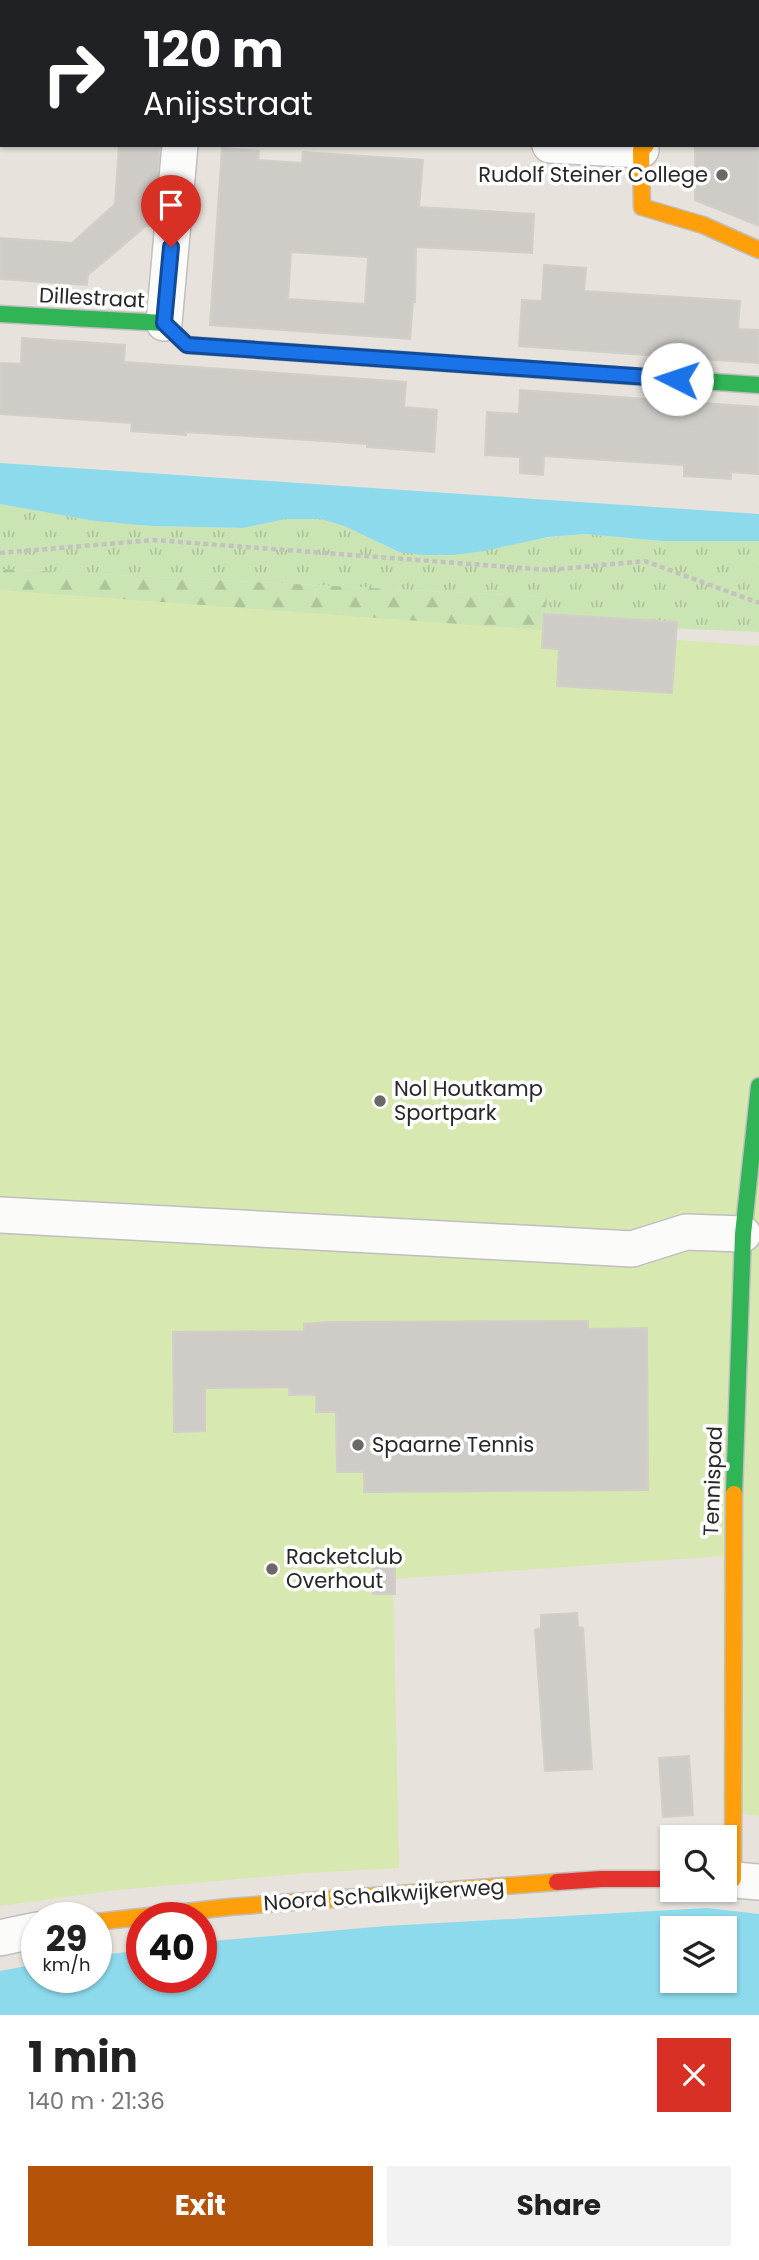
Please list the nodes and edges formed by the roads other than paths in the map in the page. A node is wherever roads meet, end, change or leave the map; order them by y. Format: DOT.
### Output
graph roads {
  1 [pos="180,147"];
  2 [pos="612,147"];
  3 [pos="643,148"];
  4 [pos="759,250"];
  5 [pos="0,314"];
  6 [pos="164,323"];
  7 [pos="759,385"];
  8 [pos="759,1086"];
  9 [pos="0,1215"];
  10 [pos="743,1234"];
  11 [pos="660,1879"];
  12 [pos="739,1880"];
  13 [pos="112,1920"];
  14 [pos="21,1933"];
  15 [pos="0,1938"];
  1 -- 6 [label="street"];
  2 -- 3 [label="street"];
  3 -- 4 [label="street"];
  5 -- 6 [label="street, Dillestraat"];
  6 -- 7 [label="street, Dillestraat"];
  8 -- 10 [label="street, Tennispad"];
  9 -- 10 [label="street"];
  10 -- 12 [label="street, Tennispad"];
  11 -- 13 [label="street, Noord Schalkwijkerweg"];
  14 -- 15 [label="street"];
}
